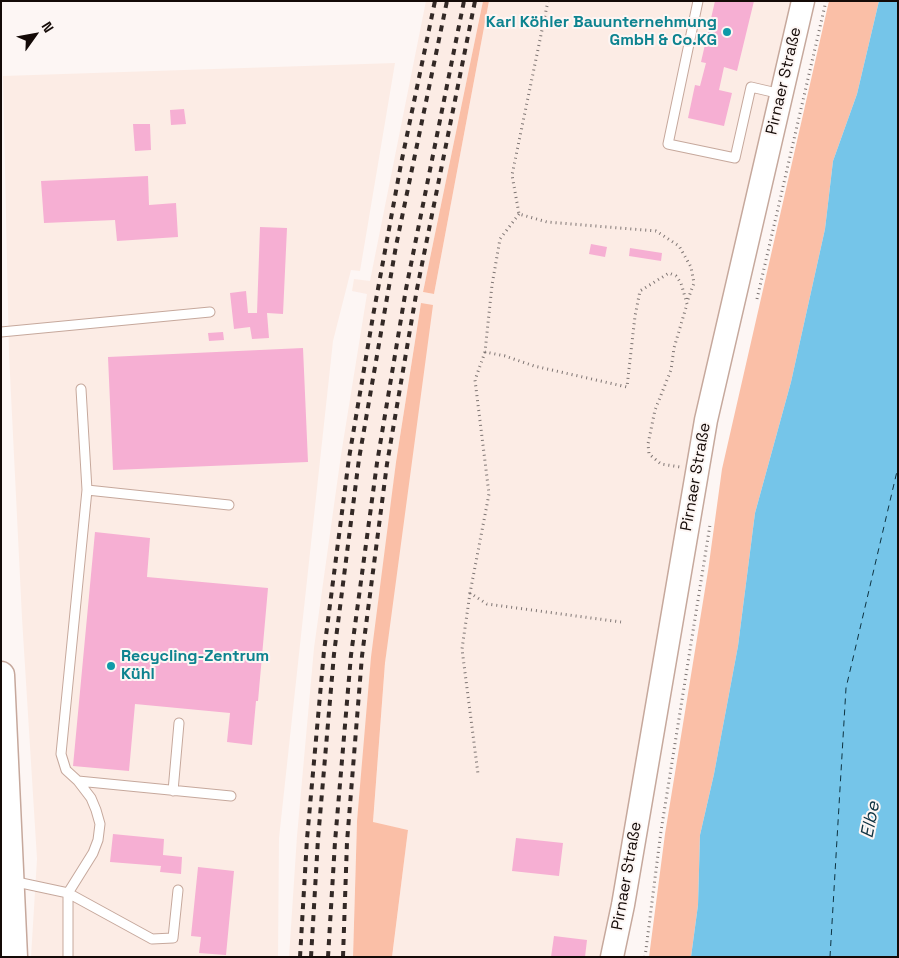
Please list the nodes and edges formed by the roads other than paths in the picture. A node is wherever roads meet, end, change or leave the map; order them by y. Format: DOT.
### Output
graph roads {
  1 [pos="698,1"];
  2 [pos="803,1"];
  3 [pos="781,94"];
  4 [pos="210,312"];
  5 [pos="1,332"];
  6 [pos="81,389"];
  7 [pos="87,490"];
  8 [pos="230,505"];
  9 [pos="1,674"];
  10 [pos="179,723"];
  11 [pos="78,781"];
  12 [pos="173,791"];
  13 [pos="231,796"];
  14 [pos="10,881"];
  15 [pos="178,890"];
  16 [pos="68,893"];
  17 [pos="14,957"];
  18 [pos="68,957"];
  19 [pos="612,957"];
  1 -- 3 [label="lane"];
  2 -- 3 [label="street, Pirnaer Straße"];
  3 -- 19 [label="street, Pirnaer Straße"];
  4 -- 5 [label="lane"];
  6 -- 7 [label="lane"];
  7 -- 8 [label="lane"];
  7 -- 11 [label="lane"];
  9 -- 14 [label="main road"];
  10 -- 12 [label="lane"];
  11 -- 12 [label="lane"];
  11 -- 16 [label="lane"];
  12 -- 13 [label="lane"];
  14 -- 16 [label="lane"];
  14 -- 17 [label="main road"];
  15 -- 16 [label="lane"];
  16 -- 18 [label="lane"];
}
